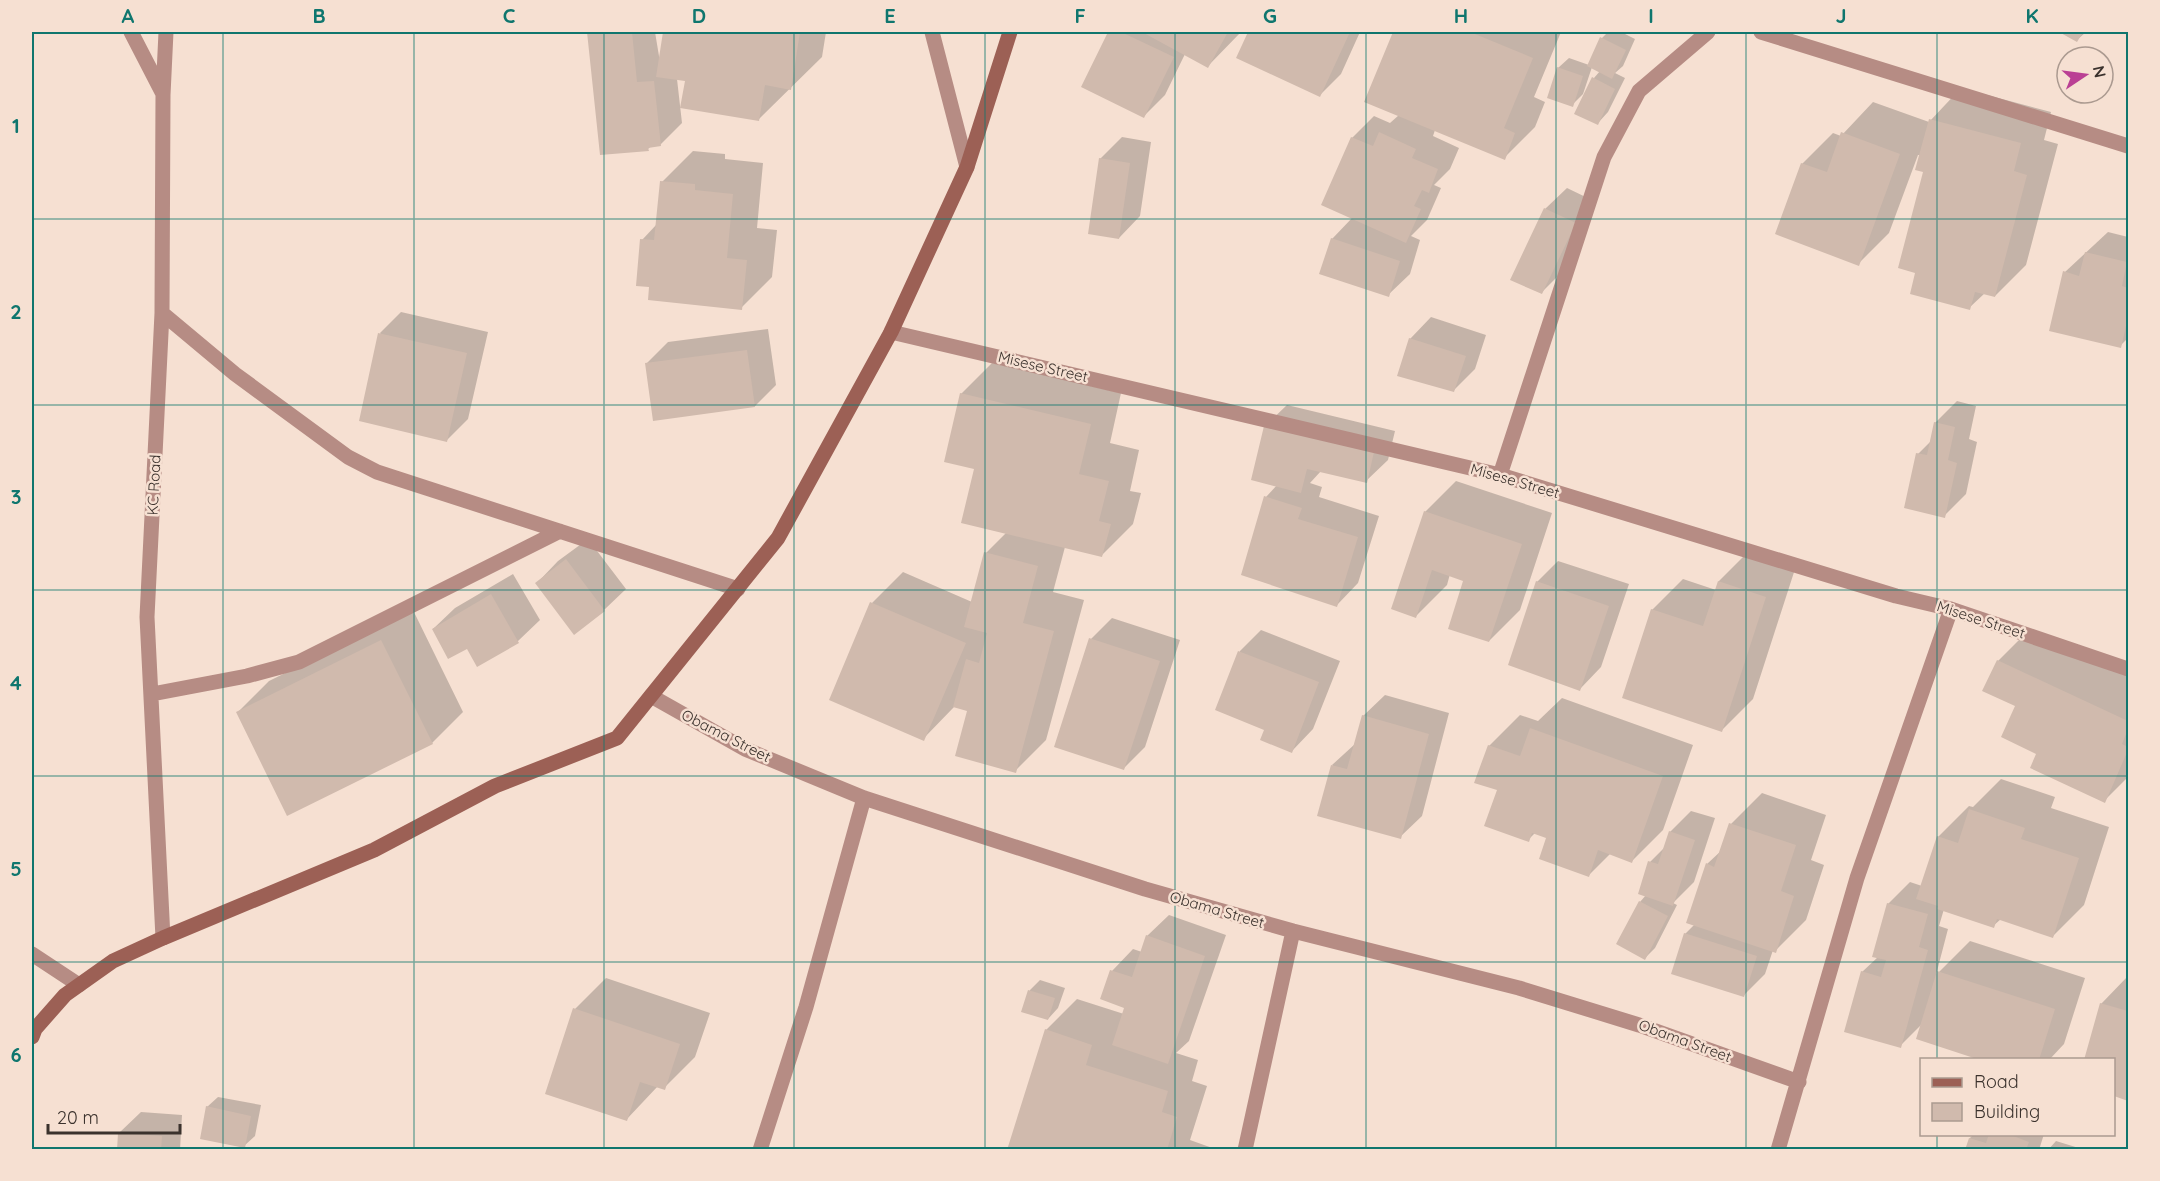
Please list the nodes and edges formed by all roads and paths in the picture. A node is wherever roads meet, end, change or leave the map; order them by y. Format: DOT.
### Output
graph roads {
  1 [pos="131,32"];
  2 [pos="165,32"];
  3 [pos="932,32"];
  4 [pos="1010,32"];
  5 [pos="1708,32"];
  6 [pos="1761,32"];
  7 [pos="163,95"];
  8 [pos="2128,146"];
  9 [pos="967,167"];
  10 [pos="162,313"];
  11 [pos="891,332"];
  12 [pos="1500,475"];
  13 [pos="560,531"];
  14 [pos="738,589"];
  15 [pos="1951,609"];
  16 [pos="2128,669"];
  17 [pos="152,694"];
  18 [pos="651,696"];
  19 [pos="864,798"];
  20 [pos="1293,931"];
  21 [pos="163,938"];
  22 [pos="32,954"];
  23 [pos="79,985"];
  24 [pos="32,1037"];
  25 [pos="1799,1082"];
  26 [pos="760,1149"];
  27 [pos="1245,1149"];
  28 [pos="1778,1149"];
  1 -- 7 [label="street"];
  2 -- 7 [label="street, KC Road"];
  3 -- 9 [label="street"];
  4 -- 9 [label="street"];
  5 -- 12 [label="street"];
  6 -- 8 [label="street"];
  7 -- 10 [label="street, KC Road"];
  9 -- 11 [label="street"];
  10 -- 13 [label="street"];
  10 -- 17 [label="street, KC Road"];
  11 -- 12 [label="street, Misese Street"];
  11 -- 14 [label="street"];
  12 -- 15 [label="street, Misese Street"];
  13 -- 14 [label="street"];
  13 -- 17 [label="street"];
  14 -- 18 [label="street"];
  15 -- 16 [label="street, Misese Street"];
  15 -- 25 [label="street"];
  17 -- 21 [label="street, KC Road"];
  18 -- 19 [label="street, Obama Street"];
  18 -- 21 [label="street"];
  19 -- 20 [label="street, Obama Street"];
  19 -- 26 [label="street"];
  20 -- 25 [label="street, Obama Street"];
  20 -- 27 [label="street"];
  21 -- 23 [label="street"];
  22 -- 23 [label="street"];
  23 -- 24 [label="street"];
  25 -- 28 [label="street"];
}
